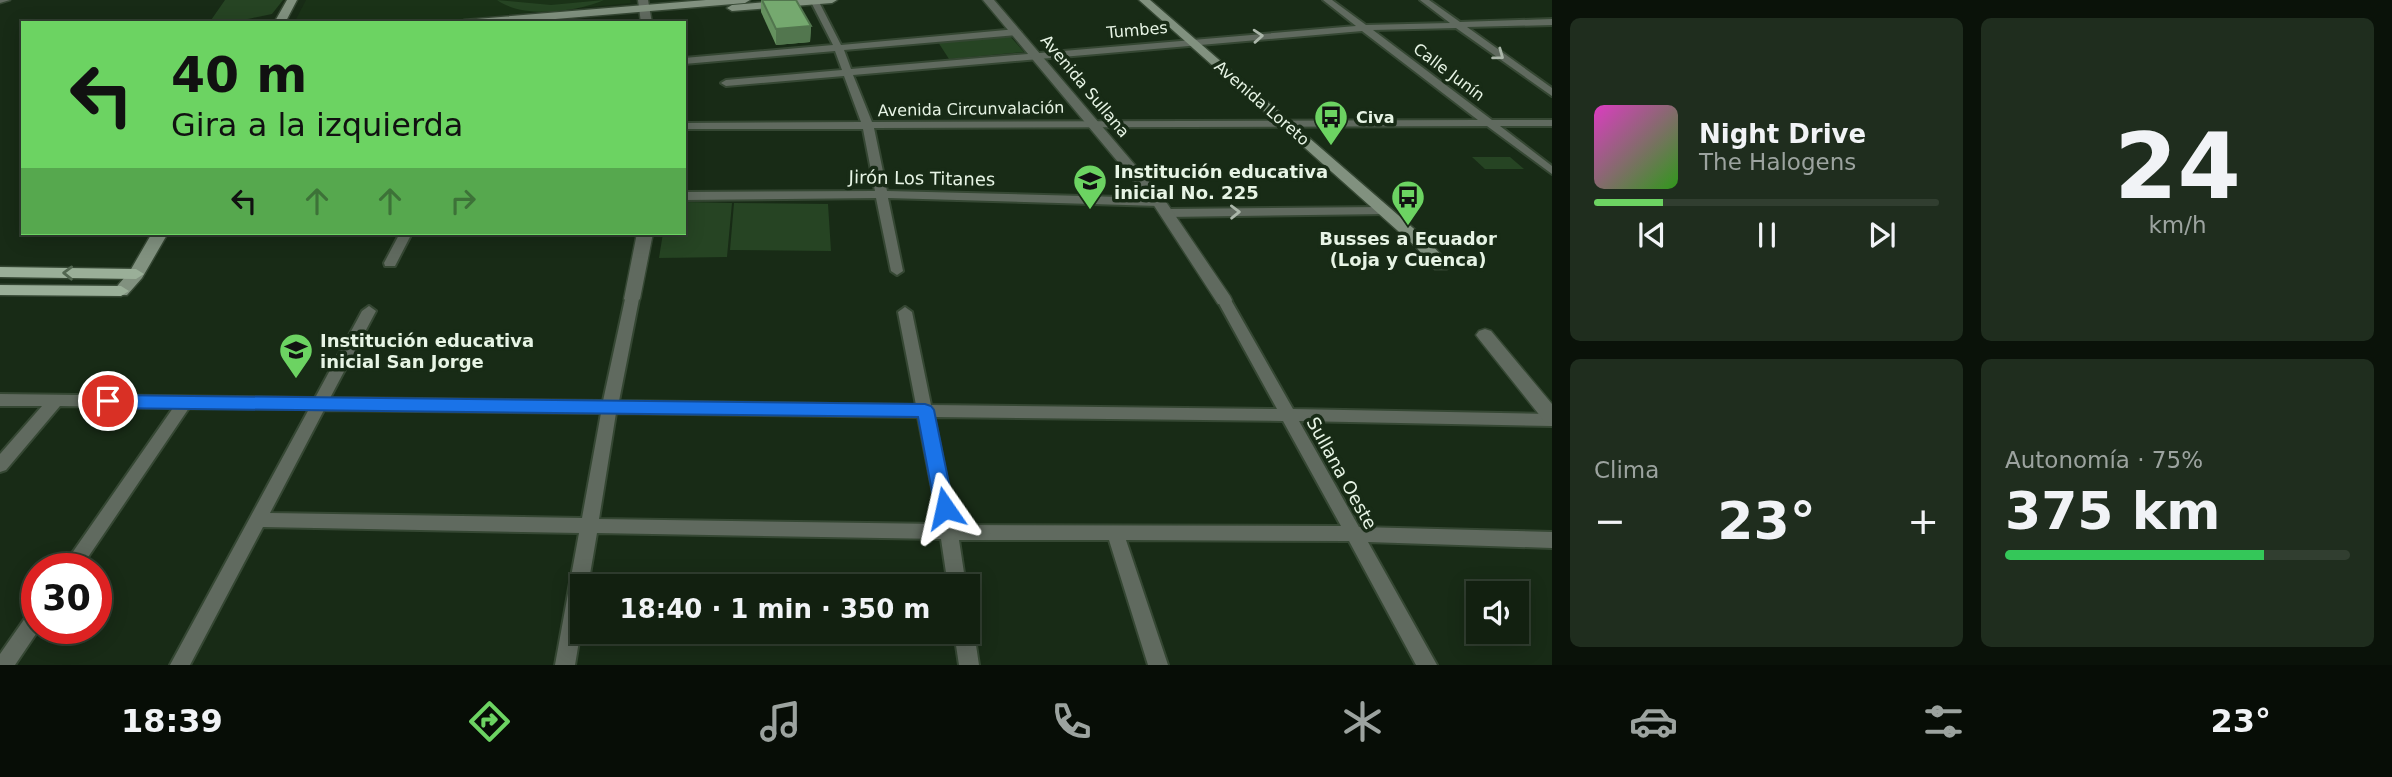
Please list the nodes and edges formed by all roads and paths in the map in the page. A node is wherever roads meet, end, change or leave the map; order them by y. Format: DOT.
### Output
graph roads {
  1 [pos="292,0"];
  2 [pos="745,0"];
  3 [pos="832,0"];
  4 [pos="988,0"];
  5 [pos="1143,0"];
  6 [pos="1327,0"];
  7 [pos="1424,0"];
  8 [pos="814,1"];
  9 [pos="645,12"];
  10 [pos="280,21"];
  11 [pos="497,21"];
  12 [pos="576,21"];
  13 [pos="1552,22"];
  14 [pos="1460,26"];
  15 [pos="1364,28"];
  16 [pos="1017,33"];
  17 [pos="1190,41"];
  18 [pos="838,47"];
  19 [pos="1036,55"];
  20 [pos="686,61"];
  21 [pos="849,71"];
  22 [pos="726,83"];
  23 [pos="1552,93"];
  24 [pos="1285,122"];
  25 [pos="1490,123"];
  26 [pos="1552,123"];
  27 [pos="1092,124"];
  28 [pos="686,126"];
  29 [pos="868,126"];
  30 [pos="1552,171"];
  31 [pos="883,194"];
  32 [pos="686,196"];
  33 [pos="1163,208"];
  34 [pos="1383,211"];
  35 [pos="159,235"];
  36 [pos="405,235"];
  37 [pos="645,235"];
  38 [pos="390,263"];
  39 [pos="1441,265"];
  40 [pos="897,271"];
  41 [pos="0,272"];
  42 [pos="136,274"];
  43 [pos="0,290"];
  44 [pos="632,299"];
  45 [pos="1224,300"];
  46 [pos="369,311"];
  47 [pos="905,312"];
  48 [pos="1485,335"];
  49 [pos="0,400"];
  50 [pos="56,401"];
  51 [pos="185,402"];
  52 [pos="319,404"];
  53 [pos="610,406"];
  54 [pos="925,410"];
  55 [pos="1288,415"];
  56 [pos="1552,418"];
  57 [pos="0,465"];
  58 [pos="258,520"];
  59 [pos="589,525"];
  60 [pos="950,532"];
  61 [pos="1115,533"];
  62 [pos="1355,534"];
  63 [pos="1552,540"];
  64 [pos="81,553"];
  65 [pos="955,574"];
  66 [pos="21,640"];
  67 [pos="966,644"];
  68 [pos="4,665"];
  69 [pos="180,665"];
  70 [pos="565,665"];
  71 [pos="969,665"];
  72 [pos="1158,665"];
  73 [pos="1427,665"];
  1 -- 10 [label="main road"];
  2 -- 9 [label="main road"];
  3 -- 8 [label="main road"];
  4 -- 16 [label="street, Avenida Sullana"];
  5 -- 17 [label="main road, Avenida Loreto"];
  6 -- 15 [label="street, Calle Junín"];
  7 -- 14 [label="street"];
  8 -- 9 [label="main road"];
  8 -- 18 [label="street"];
  9 -- 11 [label="main road"];
  9 -- 12 [label="main road"];
  13 -- 14 [label="street, Tumbes"];
  14 -- 15 [label="street, Tumbes"];
  14 -- 23 [label="street, one-way"];
  17 -- 15 [label="street, Tumbes, one-way"];
  15 -- 25 [label="street, Calle Junín"];
  16 -- 18 [label="street"];
  16 -- 19 [label="street, Avenida Sullana"];
  17 -- 19 [label="street, Tumbes"];
  17 -- 24 [label="main road, Avenida Loreto"];
  18 -- 20 [label="street"];
  18 -- 21 [label="street"];
  19 -- 21 [label="street, Tumbes"];
  19 -- 27 [label="street, Avenida Sullana"];
  21 -- 22 [label="street, Tumbes"];
  21 -- 29 [label="street"];
  24 -- 25 [label="street, Avenida Circunvalación"];
  24 -- 27 [label="street, Avenida Circunvalación"];
  24 -- 34 [label="main road, Avenida Loreto"];
  25 -- 26 [label="street, Avenida Circunvalación"];
  25 -- 30 [label="street, Calle Junín"];
  27 -- 29 [label="street, Avenida Circunvalación"];
  27 -- 33 [label="street, Avenida Sullana"];
  28 -- 29 [label="street, Avenida Circunvalación"];
  29 -- 31 [label="street"];
  31 -- 32 [label="street, Jirón Los Titanes"];
  31 -- 33 [label="street, Jirón Los Titanes"];
  31 -- 40 [label="street"];
  33 -- 34 [label="street, Jirón Los Titanes, one-way"];
  33 -- 45 [label="street, Avenida Sullana"];
  34 -- 39 [label="main road, Avenida Loreto"];
  35 -- 42 [label="main road"];
  36 -- 38 [label="street"];
  37 -- 44 [label="street"];
  42 -- 41 [label="main road, one-way"];
  42 -- 43 [label="main road"];
  44 -- 53 [label="street"];
  45 -- 55 [label="street, Sullana Oeste"];
  46 -- 52 [label="street"];
  47 -- 54 [label="street"];
  48 -- 56 [label="street"];
  49 -- 50 [label="street"];
  50 -- 51 [label="street"];
  50 -- 57 [label="street"];
  51 -- 52 [label="street"];
  51 -- 64 [label="street"];
  52 -- 53 [label="street"];
  52 -- 58 [label="street"];
  53 -- 54 [label="street"];
  53 -- 59 [label="street"];
  54 -- 55 [label="street"];
  54 -- 60 [label="street"];
  55 -- 56 [label="street"];
  55 -- 62 [label="street, Sullana Oeste"];
  58 -- 59 [label="street"];
  58 -- 69 [label="street"];
  59 -- 60 [label="street"];
  59 -- 70 [label="street"];
  60 -- 61 [label="street"];
  60 -- 65 [label="street"];
  61 -- 62 [label="street"];
  61 -- 72 [label="street"];
  62 -- 63 [label="street"];
  62 -- 73 [label="street, Sullana Oeste"];
  66 -- 68 [label="street"];
  67 -- 71 [label="street"];
}
